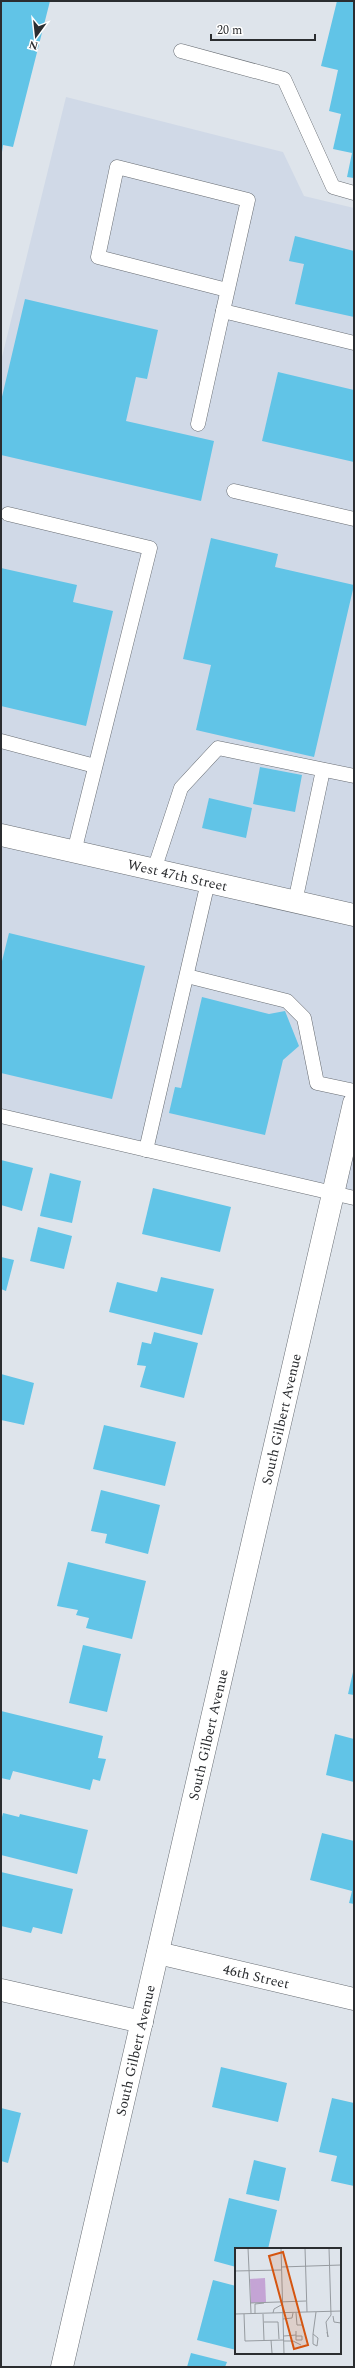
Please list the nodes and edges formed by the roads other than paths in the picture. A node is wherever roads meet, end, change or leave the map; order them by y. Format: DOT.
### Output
graph roads {
  1 [pos="181,51"];
  2 [pos="354,193"];
  3 [pos="227,290"];
  4 [pos="223,311"];
  5 [pos="354,343"];
  6 [pos="198,424"];
  7 [pos="234,491"];
  8 [pos="8,514"];
  9 [pos="354,519"];
  10 [pos="1,741"];
  11 [pos="95,766"];
  12 [pos="322,770"];
  13 [pos="354,776"];
  14 [pos="1,835"];
  15 [pos="74,852"];
  16 [pos="154,870"];
  17 [pos="208,882"];
  18 [pos="295,902"];
  19 [pos="354,915"];
  20 [pos="186,976"];
  21 [pos="354,1091"];
  22 [pos="354,1103"];
  23 [pos="1,1116"];
  24 [pos="350,1134"];
  25 [pos="146,1150"];
  26 [pos="333,1193"];
  27 [pos="354,1198"];
  28 [pos="158,1953"];
  29 [pos="1,1990"];
  30 [pos="354,1999"];
  31 [pos="142,2022"];
  32 [pos="62,2367"];
  1 -- 2 [label="lane"];
  3 -- 3 [label="lane"];
  3 -- 4 [label="lane"];
  4 -- 5 [label="lane"];
  4 -- 6 [label="lane"];
  7 -- 9 [label="lane"];
  8 -- 11 [label="lane"];
  10 -- 11 [label="lane"];
  11 -- 15 [label="lane"];
  12 -- 13 [label="lane"];
  12 -- 16 [label="lane"];
  12 -- 18 [label="lane"];
  14 -- 15 [label="street, West 47th Street"];
  15 -- 16 [label="street, West 47th Street"];
  16 -- 17 [label="street, West 47th Street"];
  17 -- 18 [label="street, West 47th Street"];
  17 -- 20 [label="lane"];
  18 -- 19 [label="street, West 47th Street"];
  20 -- 21 [label="lane"];
  20 -- 25 [label="lane"];
  22 -- 24 [label="street, South Gilbert Avenue"];
  23 -- 25 [label="lane"];
  24 -- 26 [label="street, South Gilbert Avenue"];
  25 -- 26 [label="lane"];
  26 -- 27 [label="lane"];
  26 -- 28 [label="street, South Gilbert Avenue"];
  28 -- 30 [label="street, 46th Street"];
  28 -- 31 [label="street, South Gilbert Avenue"];
  29 -- 31 [label="street"];
  31 -- 32 [label="street, South Gilbert Avenue"];
}
